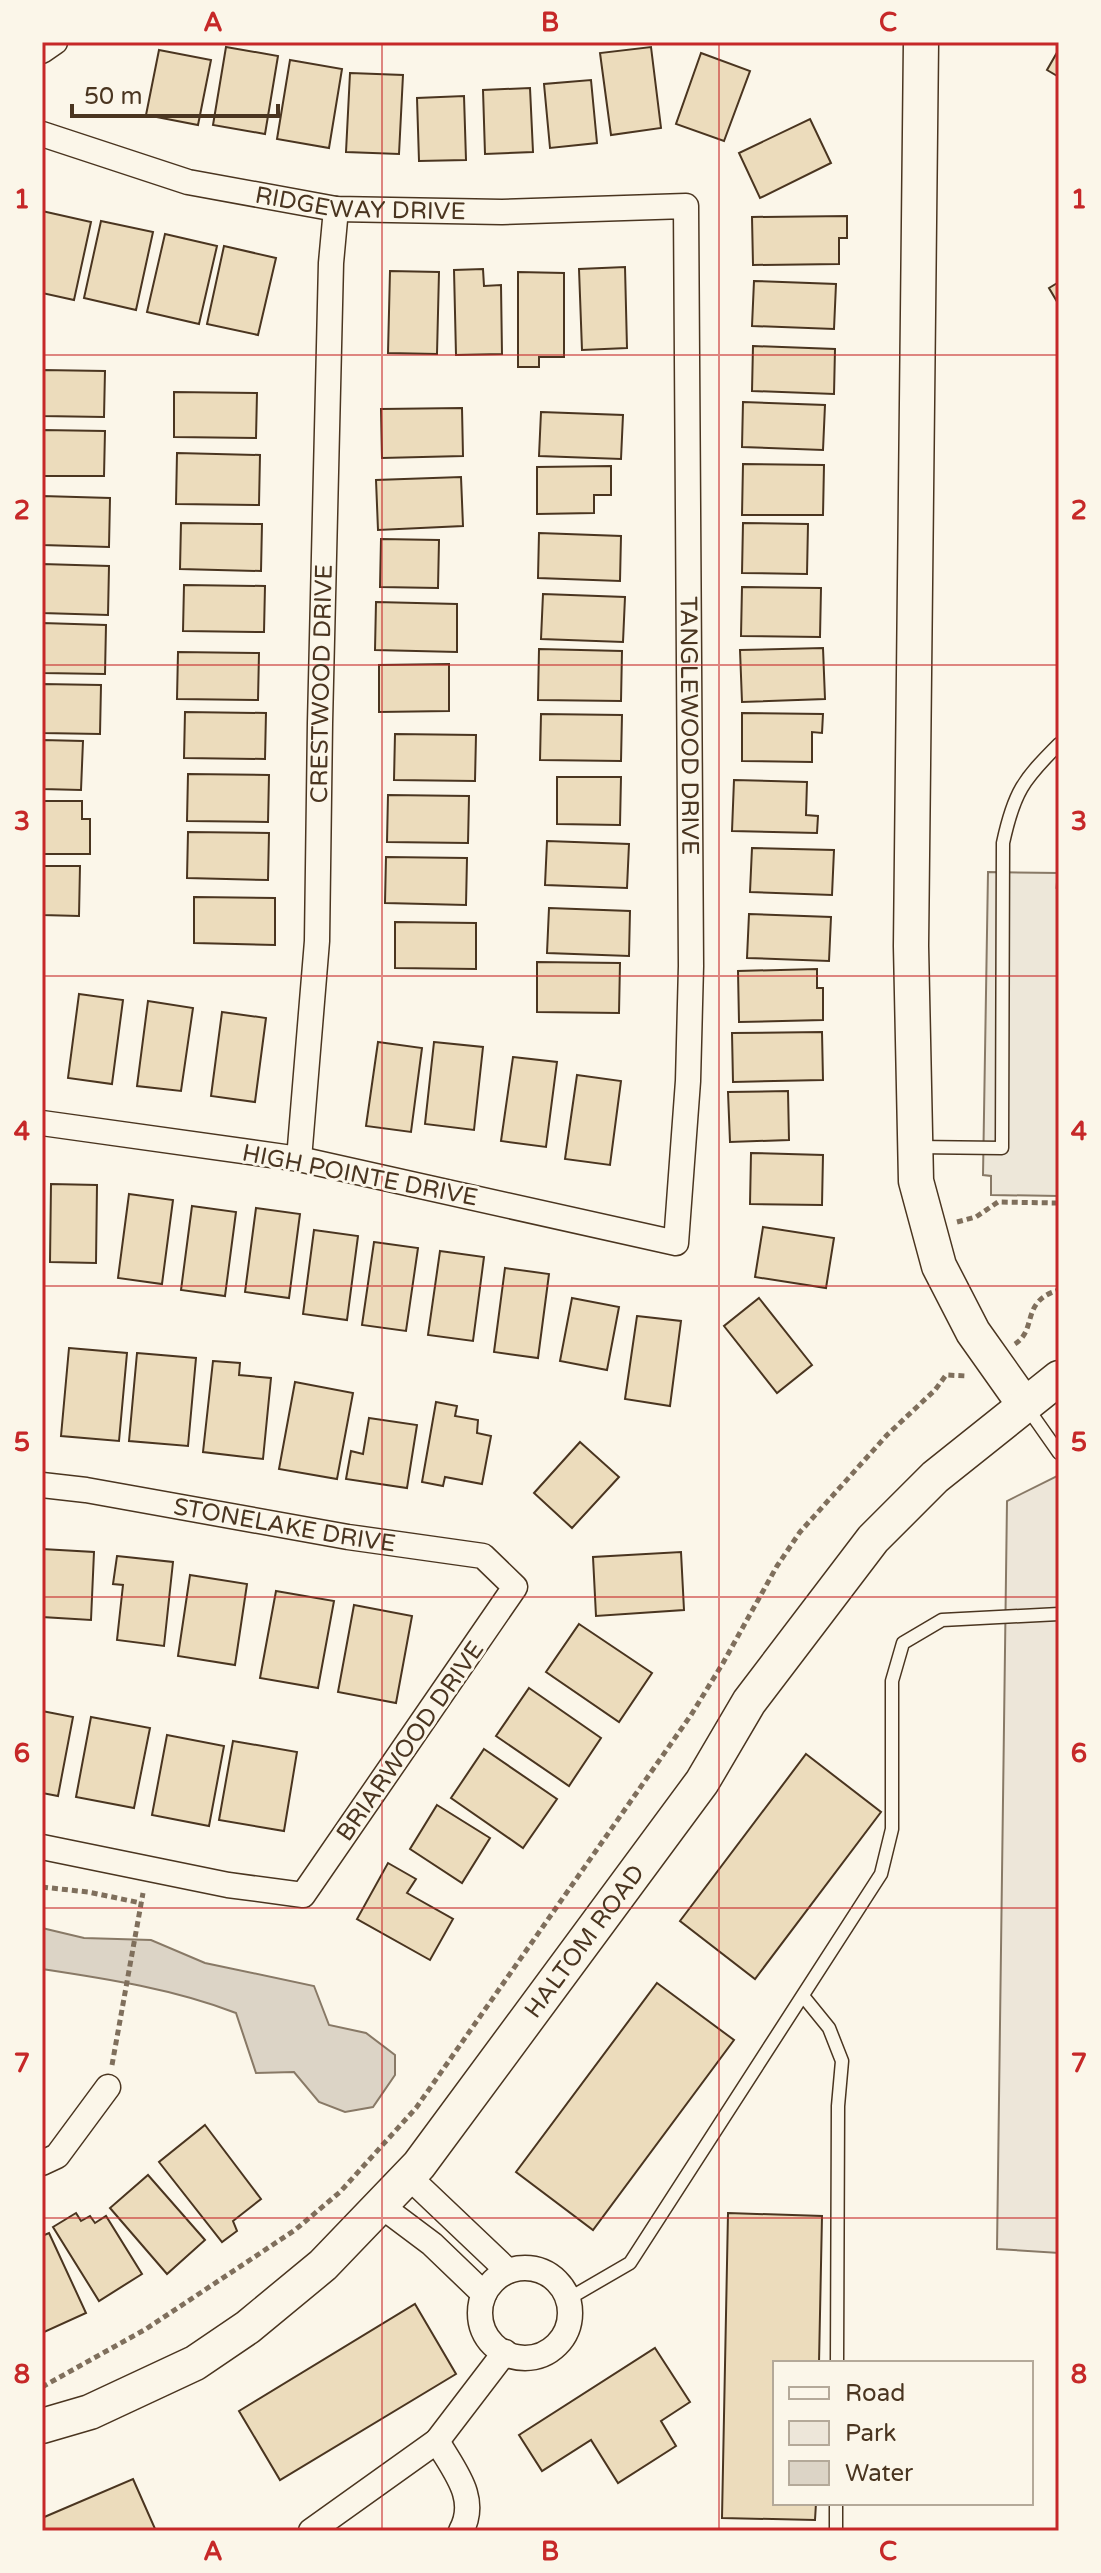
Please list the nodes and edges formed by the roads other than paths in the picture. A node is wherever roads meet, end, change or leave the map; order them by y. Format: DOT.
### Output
graph roads {
  1 [pos="55,42"];
  2 [pos="921,42"];
  3 [pos="42,51"];
  4 [pos="42,134"];
  5 [pos="686,206"];
  6 [pos="336,209"];
  7 [pos="1059,744"];
  8 [pos="42,1123"];
  9 [pos="916,1147"];
  10 [pos="299,1159"];
  11 [pos="676,1243"];
  12 [pos="1059,1378"];
  13 [pos="1024,1404"];
  14 [pos="1059,1453"];
  15 [pos="42,1485"];
  16 [pos="515,1587"];
  17 [pos="1059,1614"];
  18 [pos="42,1847"];
  19 [pos="803,1996"];
  20 [pos="108,2087"];
  21 [pos="42,2163"];
  22 [pos="408,2176"];
  23 [pos="380,2205"];
  24 [pos="508,2271"];
  25 [pos="484,2294"];
  26 [pos="568,2299"];
  27 [pos="505,2352"];
  28 [pos="837,2361"];
  29 [pos="42,2426"];
  30 [pos="437,2441"];
  31 [pos="836,2505"];
  32 [pos="311,2531"];
  33 [pos="461,2531"];
  34 [pos="836,2531"];
  1 -- 3 [label="street"];
  2 -- 9 [label="main road"];
  4 -- 6 [label="street, RIDGEWAY DRIVE"];
  5 -- 6 [label="street, RIDGEWAY DRIVE"];
  5 -- 11 [label="street, TANGLEWOOD DRIVE"];
  6 -- 10 [label="street, CRESTWOOD DRIVE"];
  7 -- 9 [label="lane"];
  8 -- 10 [label="street, HIGH POINTE DRIVE"];
  9 -- 13 [label="main road"];
  10 -- 11 [label="street, HIGH POINTE DRIVE"];
  12 -- 13 [label="main road, HALTOM ROAD"];
  13 -- 14 [label="lane"];
  13 -- 22 [label="main road, HALTOM ROAD"];
  15 -- 16 [label="street, STONELAKE DRIVE"];
  16 -- 18 [label="street, BRIARWOOD DRIVE"];
  17 -- 19 [label="lane"];
  19 -- 26 [label="lane"];
  19 -- 28 [label="lane"];
  20 -- 21 [label="street"];
  22 -- 23 [label="main road, HALTOM ROAD"];
  22 -- 24 [label="street"];
  23 -- 25 [label="street"];
  23 -- 29 [label="main road, HALTOM ROAD"];
  24 -- 25 [label="street"];
  24 -- 26 [label="street"];
  25 -- 27 [label="street"];
  26 -- 27 [label="street"];
  27 -- 30 [label="street"];
  30 -- 32 [label="street"];
  30 -- 33 [label="street"];
  31 -- 34 [label="lane"];
}
